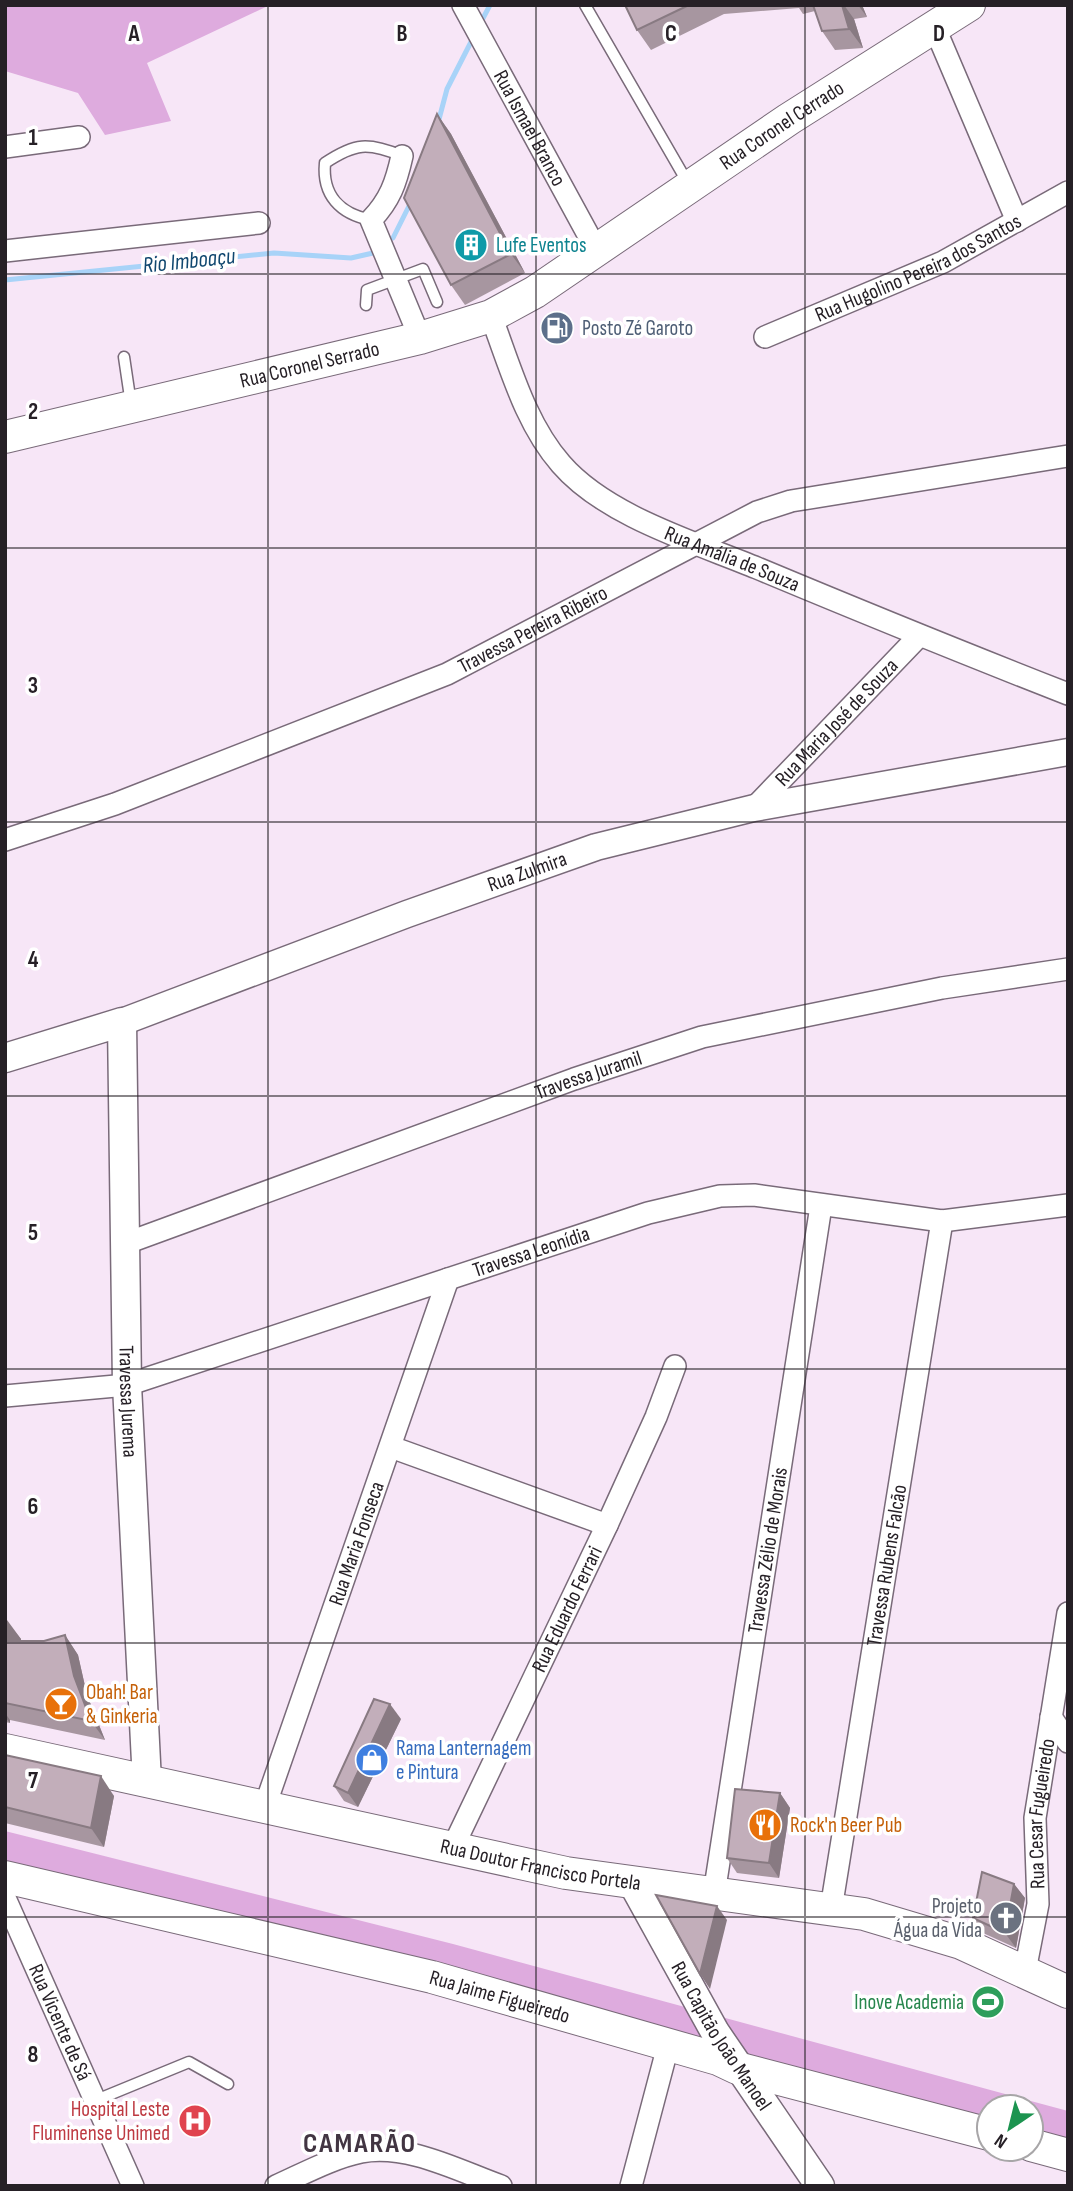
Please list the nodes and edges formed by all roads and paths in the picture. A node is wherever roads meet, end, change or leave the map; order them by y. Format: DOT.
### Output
graph roads {
  1 [pos="585,5"];
  2 [pos="969,5"];
  3 [pos="467,11"];
  4 [pos="934,26"];
  5 [pos="79,137"];
  6 [pos="5,147"];
  7 [pos="402,156"];
  8 [pos="689,185"];
  9 [pos="1068,192"];
  10 [pos="371,220"];
  11 [pos="1017,221"];
  12 [pos="259,223"];
  13 [pos="597,250"];
  14 [pos="5,251"];
  15 [pos="395,276"];
  16 [pos="437,302"];
  17 [pos="366,305"];
  18 [pos="491,316"];
  19 [pos="765,337"];
  20 [pos="420,338"];
  21 [pos="124,357"];
  22 [pos="131,407"];
  23 [pos="5,437"];
  24 [pos="1068,456"];
  25 [pos="698,544"];
  26 [pos="919,636"];
  27 [pos="1068,694"];
  28 [pos="1068,752"];
  29 [pos="754,808"];
  30 [pos="5,840"];
  31 [pos="1068,969"];
  32 [pos="122,1022"];
  33 [pos="5,1058"];
  34 [pos="821,1206"];
  35 [pos="1067,1207"];
  36 [pos="942,1221"];
  37 [pos="124,1244"];
  38 [pos="448,1279"];
  39 [pos="675,1366"];
  40 [pos="127,1385"];
  41 [pos="5,1396"];
  42 [pos="391,1447"];
  43 [pos="607,1525"];
  44 [pos="1068,1613"];
  45 [pos="1051,1717"];
  46 [pos="1068,1742"];
  47 [pos="5,1749"];
  48 [pos="147,1782"];
  49 [pos="265,1807"];
  50 [pos="452,1849"];
  51 [pos="5,1877"];
  52 [pos="632,1882"];
  53 [pos="714,1894"];
  54 [pos="5,1898"];
  55 [pos="831,1909"];
  56 [pos="1025,1971"];
  57 [pos="1068,1992"];
  58 [pos="668,2046"];
  59 [pos="737,2068"];
  60 [pos="228,2084"];
  61 [pos="94,2101"];
  62 [pos="975,2130"];
  63 [pos="1045,2149"];
  64 [pos="1068,2155"];
  65 [pos="133,2186"];
  66 [pos="276,2186"];
  67 [pos="501,2186"];
  68 [pos="631,2186"];
  69 [pos="820,2186"];
  1 -- 8 [label="lane"];
  2 -- 4 [label="main road, Rua Coronel Cerrado"];
  3 -- 13 [label="street, Rua Ismael Branco"];
  4 -- 8 [label="main road, Rua Coronel Cerrado"];
  4 -- 11 [label="street"];
  5 -- 6 [label="street"];
  7 -- 10 [label="street"];
  7 -- 10 [label="lane"];
  8 -- 13 [label="main road, Rua Coronel Cerrado"];
  9 -- 11 [label="street, Rua Hugolino Pereira dos Santos"];
  10 -- 15 [label="street"];
  11 -- 19 [label="street, Rua Hugolino Pereira dos Santos"];
  12 -- 14 [label="street"];
  13 -- 18 [label="main road, Rua Coronel Serrado"];
  15 -- 16 [label="lane"];
  15 -- 17 [label="lane"];
  15 -- 20 [label="street"];
  18 -- 20 [label="main road, Rua Coronel Serrado"];
  18 -- 25 [label="street, Rua Amália de Souza"];
  20 -- 22 [label="main road, Rua Coronel Serrado"];
  21 -- 22 [label="lane"];
  22 -- 23 [label="main road, Rua Coronel Serrado"];
  24 -- 25 [label="street, Travessa Pereira Ribeiro"];
  25 -- 26 [label="street, Rua Amália de Souza"];
  25 -- 30 [label="street, Travessa Pereira Ribeiro"];
  26 -- 27 [label="street, Rua Amália de Souza"];
  26 -- 29 [label="street, Rua Maria José de Souza"];
  28 -- 29 [label="street, Rua Zulmira"];
  29 -- 32 [label="street, Rua Zulmira"];
  31 -- 37 [label="street, Travessa Juramil"];
  32 -- 33 [label="main road, Rua Zulmira"];
  32 -- 37 [label="main road, Travessa Jurema"];
  34 -- 36 [label="street, Travessa Leonídia"];
  34 -- 38 [label="street, Travessa Leonídia"];
  34 -- 53 [label="street, Travessa Zélio de Morais"];
  35 -- 36 [label="street, Travessa Leonídia"];
  36 -- 55 [label="street, Travessa Rubens Falcão"];
  37 -- 40 [label="main road, Travessa Jurema"];
  38 -- 40 [label="street, Travessa Leonídia"];
  38 -- 42 [label="street, Rua Maria Fonseca"];
  39 -- 43 [label="street, Rua Eduardo Ferrari"];
  40 -- 41 [label="street, Travessa Leonídia"];
  40 -- 48 [label="main road, Travessa Jurema"];
  42 -- 43 [label="street"];
  42 -- 49 [label="street, Rua Maria Fonseca"];
  43 -- 50 [label="street, Rua Eduardo Ferrari"];
  44 -- 45 [label="street, Rua Cesar Fugueiredo"];
  45 -- 46 [label="street"];
  45 -- 56 [label="street, Rua Cesar Fugueiredo"];
  47 -- 48 [label="main road, Rua Doutor Francisco Portela"];
  48 -- 49 [label="main road, Rua Doutor Francisco Portela"];
  49 -- 50 [label="main road, Rua Doutor Francisco Portela"];
  50 -- 52 [label="main road, Rua Doutor Francisco Portela"];
  51 -- 58 [label="main road, Rua Jaime Figueiredo"];
  52 -- 53 [label="main road, Rua Doutor Francisco Portela"];
  52 -- 59 [label="main road, Rua Capitão João Manoel"];
  53 -- 55 [label="main road, Rua Doutor Francisco Portela"];
  54 -- 61 [label="street, Rua Vicente de Sá"];
  55 -- 56 [label="main road, Rua Doutor Francisco Portela"];
  56 -- 57 [label="main road, Rua Doutor Francisco Portela"];
  58 -- 59 [label="main road, Rua Jaime Figueiredo"];
  58 -- 68 [label="street"];
  59 -- 62 [label="main road, Rua Jaime Figueiredo"];
  59 -- 69 [label="main road, Rua Capitão João Manoel"];
  60 -- 61 [label="lane"];
  61 -- 65 [label="street, Rua Vicente de Sá"];
  63 -- 64 [label="main road"];
  66 -- 67 [label="street"];
}
